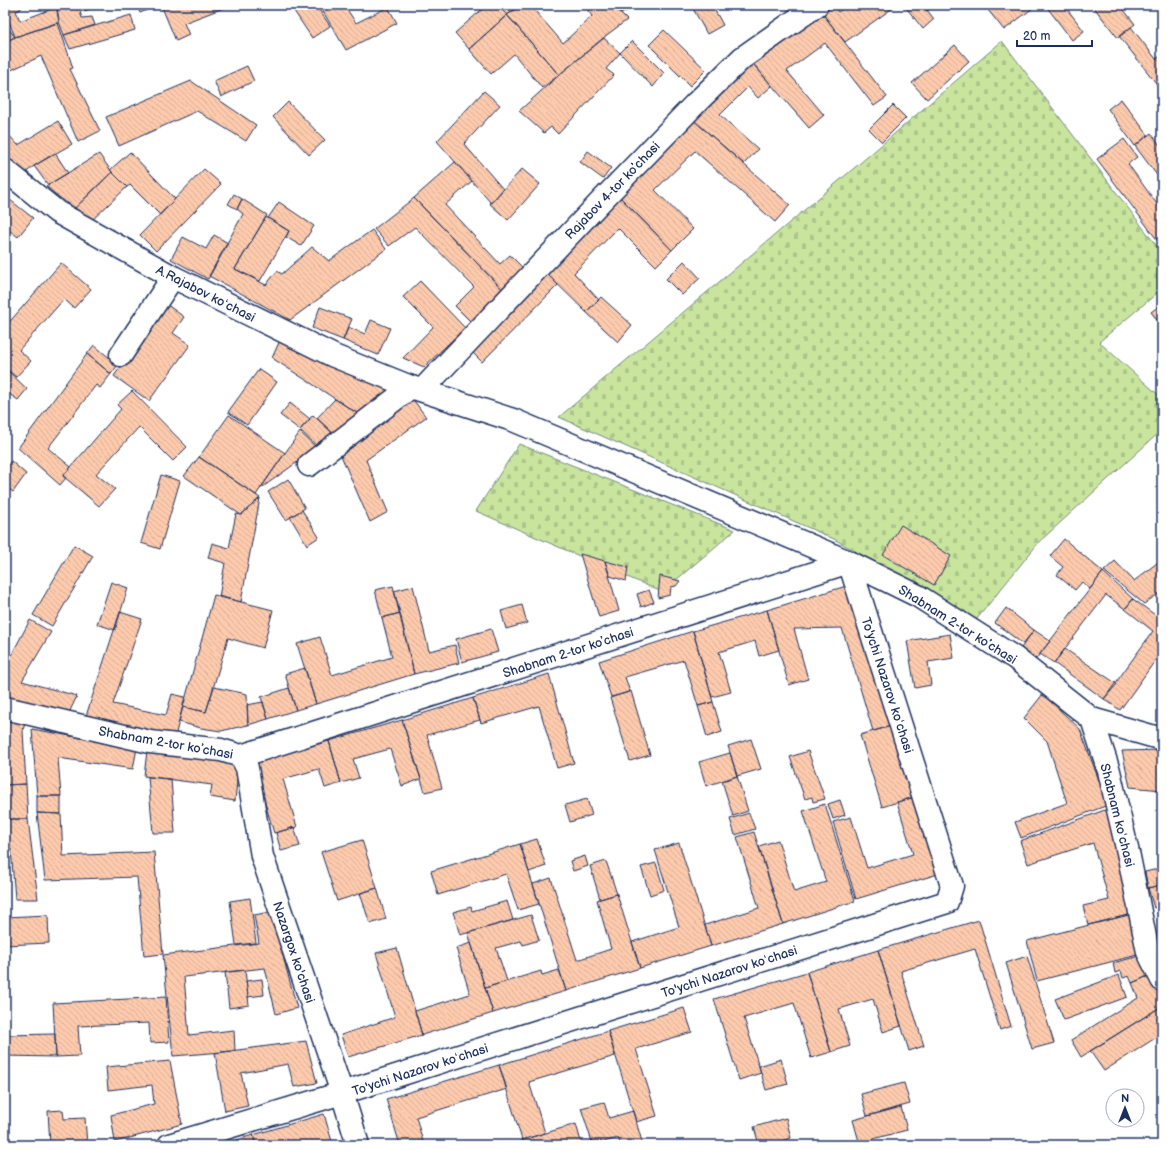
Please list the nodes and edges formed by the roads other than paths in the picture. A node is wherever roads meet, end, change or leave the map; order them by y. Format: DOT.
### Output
graph roads {
  1 [pos="817,5"];
  2 [pos="5,170"];
  3 [pos="173,277"];
  4 [pos="121,355"];
  5 [pos="416,388"];
  6 [pos="309,465"];
  7 [pos="849,562"];
  8 [pos="5,708"];
  9 [pos="1092,719"];
  10 [pos="1162,738"];
  11 [pos="241,756"];
  12 [pos="1162,980"];
  13 [pos="342,1093"];
  14 [pos="170,1145"];
  15 [pos="358,1145"];
  1 -- 5 [label="street, Rajabov 4-tor koʼchasi"];
  2 -- 3 [label="street, A.Rajabov koʻchasi"];
  3 -- 4 [label="street"];
  3 -- 5 [label="street, A.Rajabov koʻchasi"];
  5 -- 6 [label="street, Rajabov 4-tor koʼchasi"];
  5 -- 7 [label="street, A.Rajabov koʻchasi"];
  7 -- 9 [label="street, Shabnam 2-tor koʼchasi"];
  7 -- 11 [label="street, Shabnam 2-tor koʼchasi"];
  7 -- 13 [label="street, To'ychi Nazarov koʻchasi"];
  8 -- 11 [label="street, Shabnam 2-tor koʼchasi"];
  9 -- 10 [label="street"];
  9 -- 12 [label="street, Shabnam koʻchasi"];
  11 -- 13 [label="street, Nazargox ko'chasi"];
  13 -- 14 [label="street, To'ychi Nazarov koʻchasi"];
  13 -- 15 [label="street, Nazargox ko'chasi"];
}
